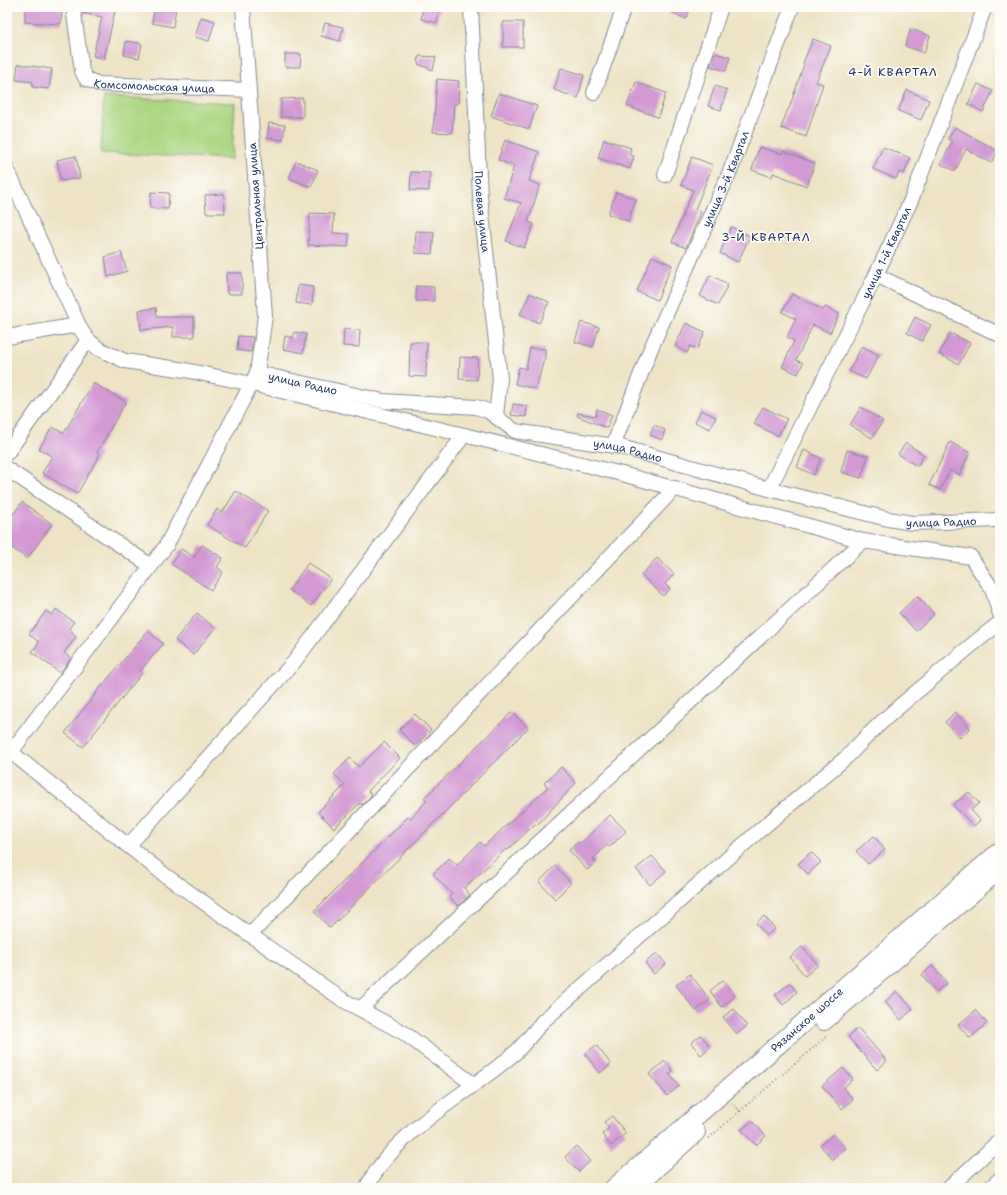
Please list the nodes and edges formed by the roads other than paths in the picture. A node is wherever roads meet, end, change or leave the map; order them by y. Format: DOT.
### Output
graph roads {
  1 [pos="73,7"];
  2 [pos="243,7"];
  3 [pos="471,7"];
  4 [pos="624,7"];
  5 [pos="720,7"];
  6 [pos="792,7"];
  7 [pos="985,7"];
  8 [pos="249,90"];
  9 [pos="594,93"];
  10 [pos="7,168"];
  11 [pos="665,175"];
  12 [pos="876,275"];
  13 [pos="78,325"];
  14 [pos="1000,335"];
  15 [pos="7,337"];
  16 [pos="88,340"];
  17 [pos="255,379"];
  18 [pos="496,416"];
  19 [pos="464,435"];
  20 [pos="613,446"];
  21 [pos="7,452"];
  22 [pos="7,469"];
  23 [pos="675,488"];
  24 [pos="769,490"];
  25 [pos="1000,520"];
  26 [pos="863,541"];
  27 [pos="151,566"];
  28 [pos="1000,614"];
  29 [pos="1000,624"];
  30 [pos="9,750"];
  31 [pos="128,846"];
  32 [pos="1000,851"];
  33 [pos="1000,869"];
  34 [pos="250,935"];
  35 [pos="360,1009"];
  36 [pos="473,1084"];
  37 [pos="1000,1140"];
  38 [pos="1000,1179"];
  39 [pos="366,1188"];
  40 [pos="614,1188"];
  41 [pos="634,1188"];
  42 [pos="948,1188"];
  43 [pos="991,1188"];
  1 -- 8 [label="street, Комсомольская улица"];
  2 -- 8 [label="street, Центральная улица"];
  3 -- 18 [label="street, Полевая улица"];
  4 -- 9 [label="street"];
  5 -- 11 [label="street"];
  6 -- 20 [label="street, улица 3-й Квартал"];
  7 -- 12 [label="street, улица 1-й Квартал"];
  8 -- 17 [label="street, Центральная улица"];
  10 -- 13 [label="street"];
  12 -- 14 [label="street"];
  12 -- 24 [label="street, улица 1-й Квартал"];
  13 -- 15 [label="street"];
  13 -- 16 [label="street"];
  16 -- 17 [label="street"];
  16 -- 21 [label="street"];
  17 -- 18 [label="street, улица Радио"];
  17 -- 19 [label="street"];
  17 -- 27 [label="street, Центральная улица"];
  18 -- 20 [label="street, улица Радио"];
  19 -- 23 [label="street"];
  19 -- 31 [label="street"];
  20 -- 24 [label="street, улица Радио"];
  22 -- 27 [label="street"];
  23 -- 26 [label="street"];
  23 -- 34 [label="street"];
  24 -- 25 [label="street, улица Радио"];
  26 -- 28 [label="street"];
  26 -- 35 [label="street"];
  27 -- 30 [label="street, Центральная улица"];
  29 -- 36 [label="street"];
  30 -- 31 [label="street"];
  31 -- 34 [label="street"];
  32 -- 40 [label="main road, Рязанское шоссе"];
  33 -- 41 [label="main road, Рязанское шоссе"];
  34 -- 35 [label="street"];
  35 -- 36 [label="street"];
  36 -- 39 [label="street"];
  37 -- 42 [label="street"];
  38 -- 43 [label="street"];
}
